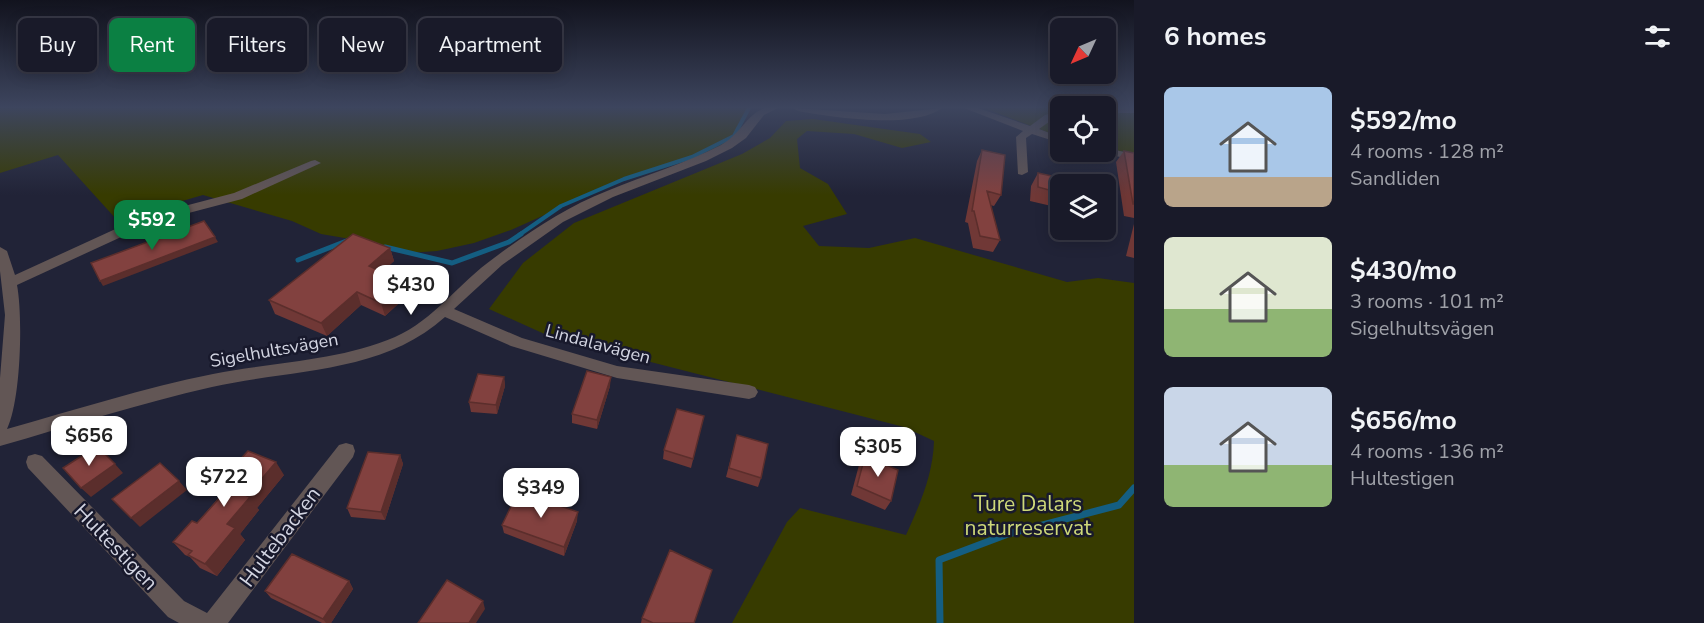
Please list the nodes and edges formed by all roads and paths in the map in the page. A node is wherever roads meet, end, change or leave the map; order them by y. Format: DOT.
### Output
graph roads {
  1 [pos="740,137"];
  2 [pos="1021,137"];
  3 [pos="1116,153"];
  4 [pos="1134,157"];
  5 [pos="315,164"];
  6 [pos="1023,172"];
  7 [pos="0,251"];
  8 [pos="8,288"];
  9 [pos="443,310"];
  10 [pos="750,392"];
  11 [pos="0,424"];
  12 [pos="0,438"];
  13 [pos="346,451"];
  14 [pos="35,462"];
  15 [pos="202,623"];
  16 [pos="214,623"];
  1 -- 9 [label="street, Sigelhultsvägen"];
  2 -- 6 [label="street"];
  3 -- 4 [label="street"];
  5 -- 8 [label="street"];
  7 -- 8 [label="street"];
  8 -- 11 [label="street"];
  9 -- 10 [label="street, Lindalavägen"];
  9 -- 12 [label="street, Sigelhultsvägen"];
  13 -- 16 [label="street, Hultebacken"];
  14 -- 15 [label="street, Hultestigen"];
}
